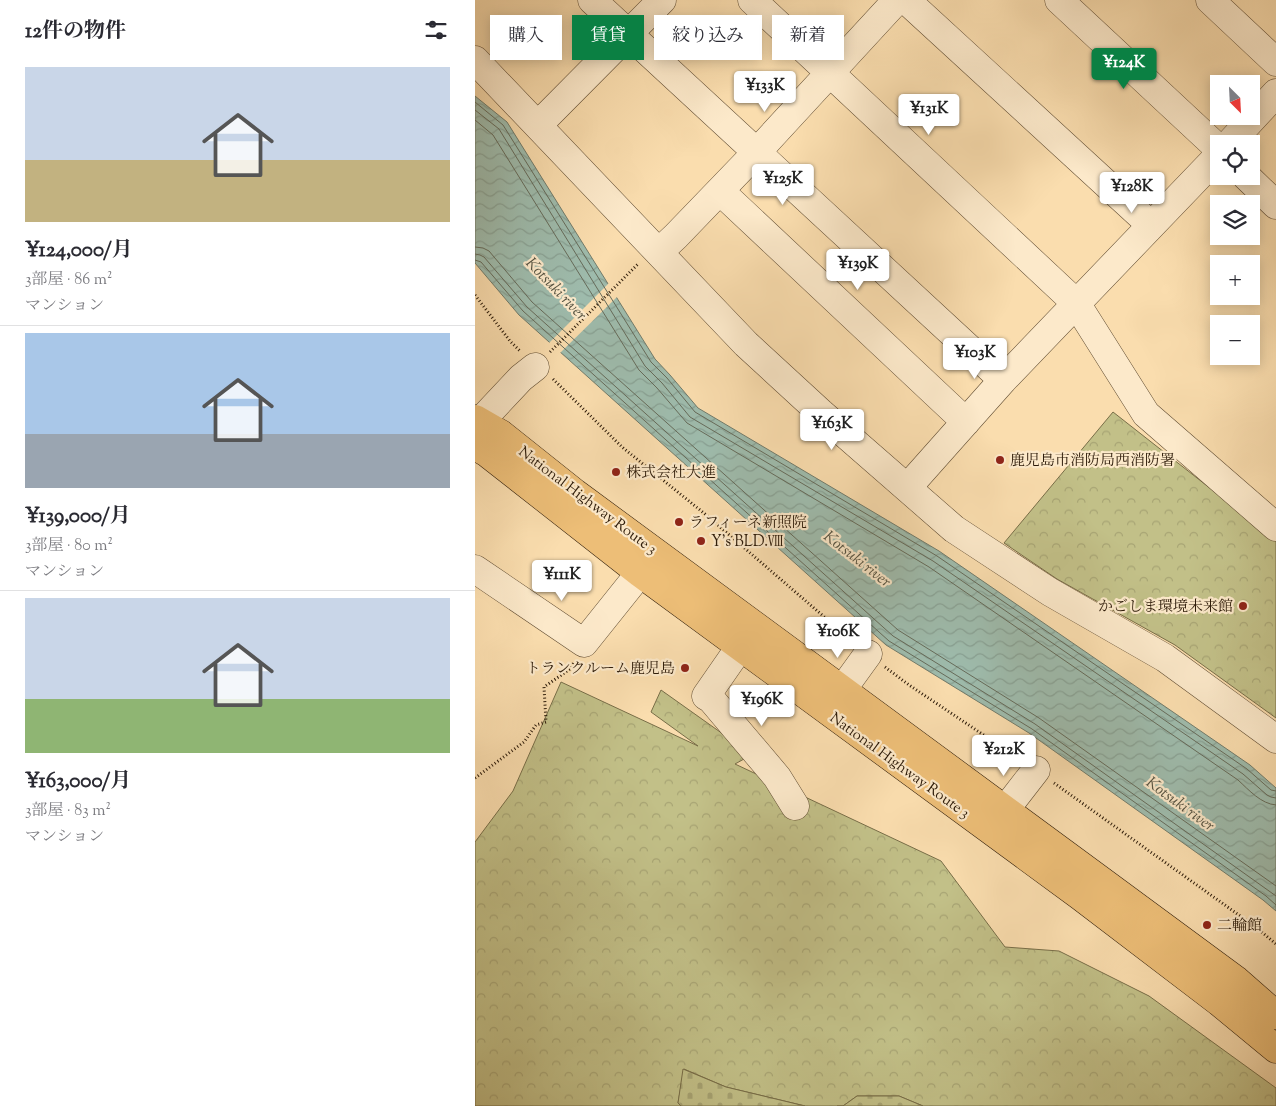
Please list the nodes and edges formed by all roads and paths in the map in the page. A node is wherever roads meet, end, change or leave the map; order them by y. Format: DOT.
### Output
graph roads {
  1 [pos="592,0"];
  2 [pos="662,0"];
  3 [pos="752,0"];
  4 [pos="897,0"];
  5 [pos="906,0"];
  6 [pos="1059,0"];
  7 [pos="1210,0"];
  8 [pos="608,15"];
  9 [pos="644,19"];
  10 [pos="644,48"];
  11 [pos="475,60"];
  12 [pos="603,60"];
  13 [pos="1276,62"];
  14 [pos="831,73"];
  15 [pos="1276,93"];
  16 [pos="537,125"];
  17 [pos="1237,135"];
  18 [pos="1210,142"];
  19 [pos="757,153"];
  20 [pos="1210,164"];
  21 [pos="1255,185"];
  22 [pos="720,191"];
  23 [pos="1276,205"];
  24 [pos="1151,225"];
  25 [pos="650,257"];
  26 [pos="1076,303"];
  27 [pos="535,367"];
  28 [pos="1003,380"];
  29 [pos="966,422"];
  30 [pos="476,428"];
  31 [pos="622,447"];
  32 [pos="907,488"];
  33 [pos="1276,527"];
  34 [pos="475,569"];
  35 [pos="640,573"];
  36 [pos="584,643"];
  37 [pos="740,647"];
  38 [pos="868,654"];
  39 [pos="842,690"];
  40 [pos="1276,739"];
  41 [pos="1036,770"];
  42 [pos="475,778"];
  43 [pos="795,806"];
  44 [pos="1005,810"];
  45 [pos="1276,944"];
  46 [pos="1276,1015"];
  47 [pos="1276,1049"];
  1 -- 8 [label="street"];
  2 -- 9 [label="street"];
  3 -- 14 [label="street"];
  4 -- 14 [label="street"];
  5 -- 24 [label="street"];
  6 -- 18 [label="street"];
  7 -- 13 [label="street"];
  10 -- 19 [label="street"];
  11 -- 16 [label="street"];
  12 -- 16 [label="street"];
  14 -- 19 [label="street"];
  14 -- 26 [label="street"];
  15 -- 17 [label="street"];
  16 -- 25 [label="street"];
  19 -- 22 [label="street"];
  19 -- 28 [label="street"];
  20 -- 24 [label="street"];
  21 -- 23 [label="street"];
  22 -- 25 [label="street"];
  22 -- 29 [label="street"];
  24 -- 26 [label="street"];
  25 -- 27 [label="path"];
  25 -- 32 [label="street"];
  26 -- 28 [label="street"];
  26 -- 33 [label="street"];
  27 -- 30 [label="street"];
  28 -- 29 [label="street"];
  29 -- 32 [label="street"];
  30 -- 35 [label="highway, National Highway Route 3"];
  30 -- 39 [label="highway, National Highway Route 3"];
  31 -- 38 [label="path"];
  32 -- 40 [label="street"];
  34 -- 36 [label="street"];
  35 -- 36 [label="street"];
  35 -- 37 [label="highway, National Highway Route 3"];
  36 -- 42 [label="path"];
  37 -- 43 [label="street"];
  37 -- 47 [label="highway, National Highway Route 3"];
  38 -- 39 [label="street"];
  38 -- 41 [label="path"];
  39 -- 44 [label="highway, National Highway Route 3"];
  41 -- 44 [label="street"];
  41 -- 45 [label="path"];
  44 -- 46 [label="highway, National Highway Route 3"];
}
